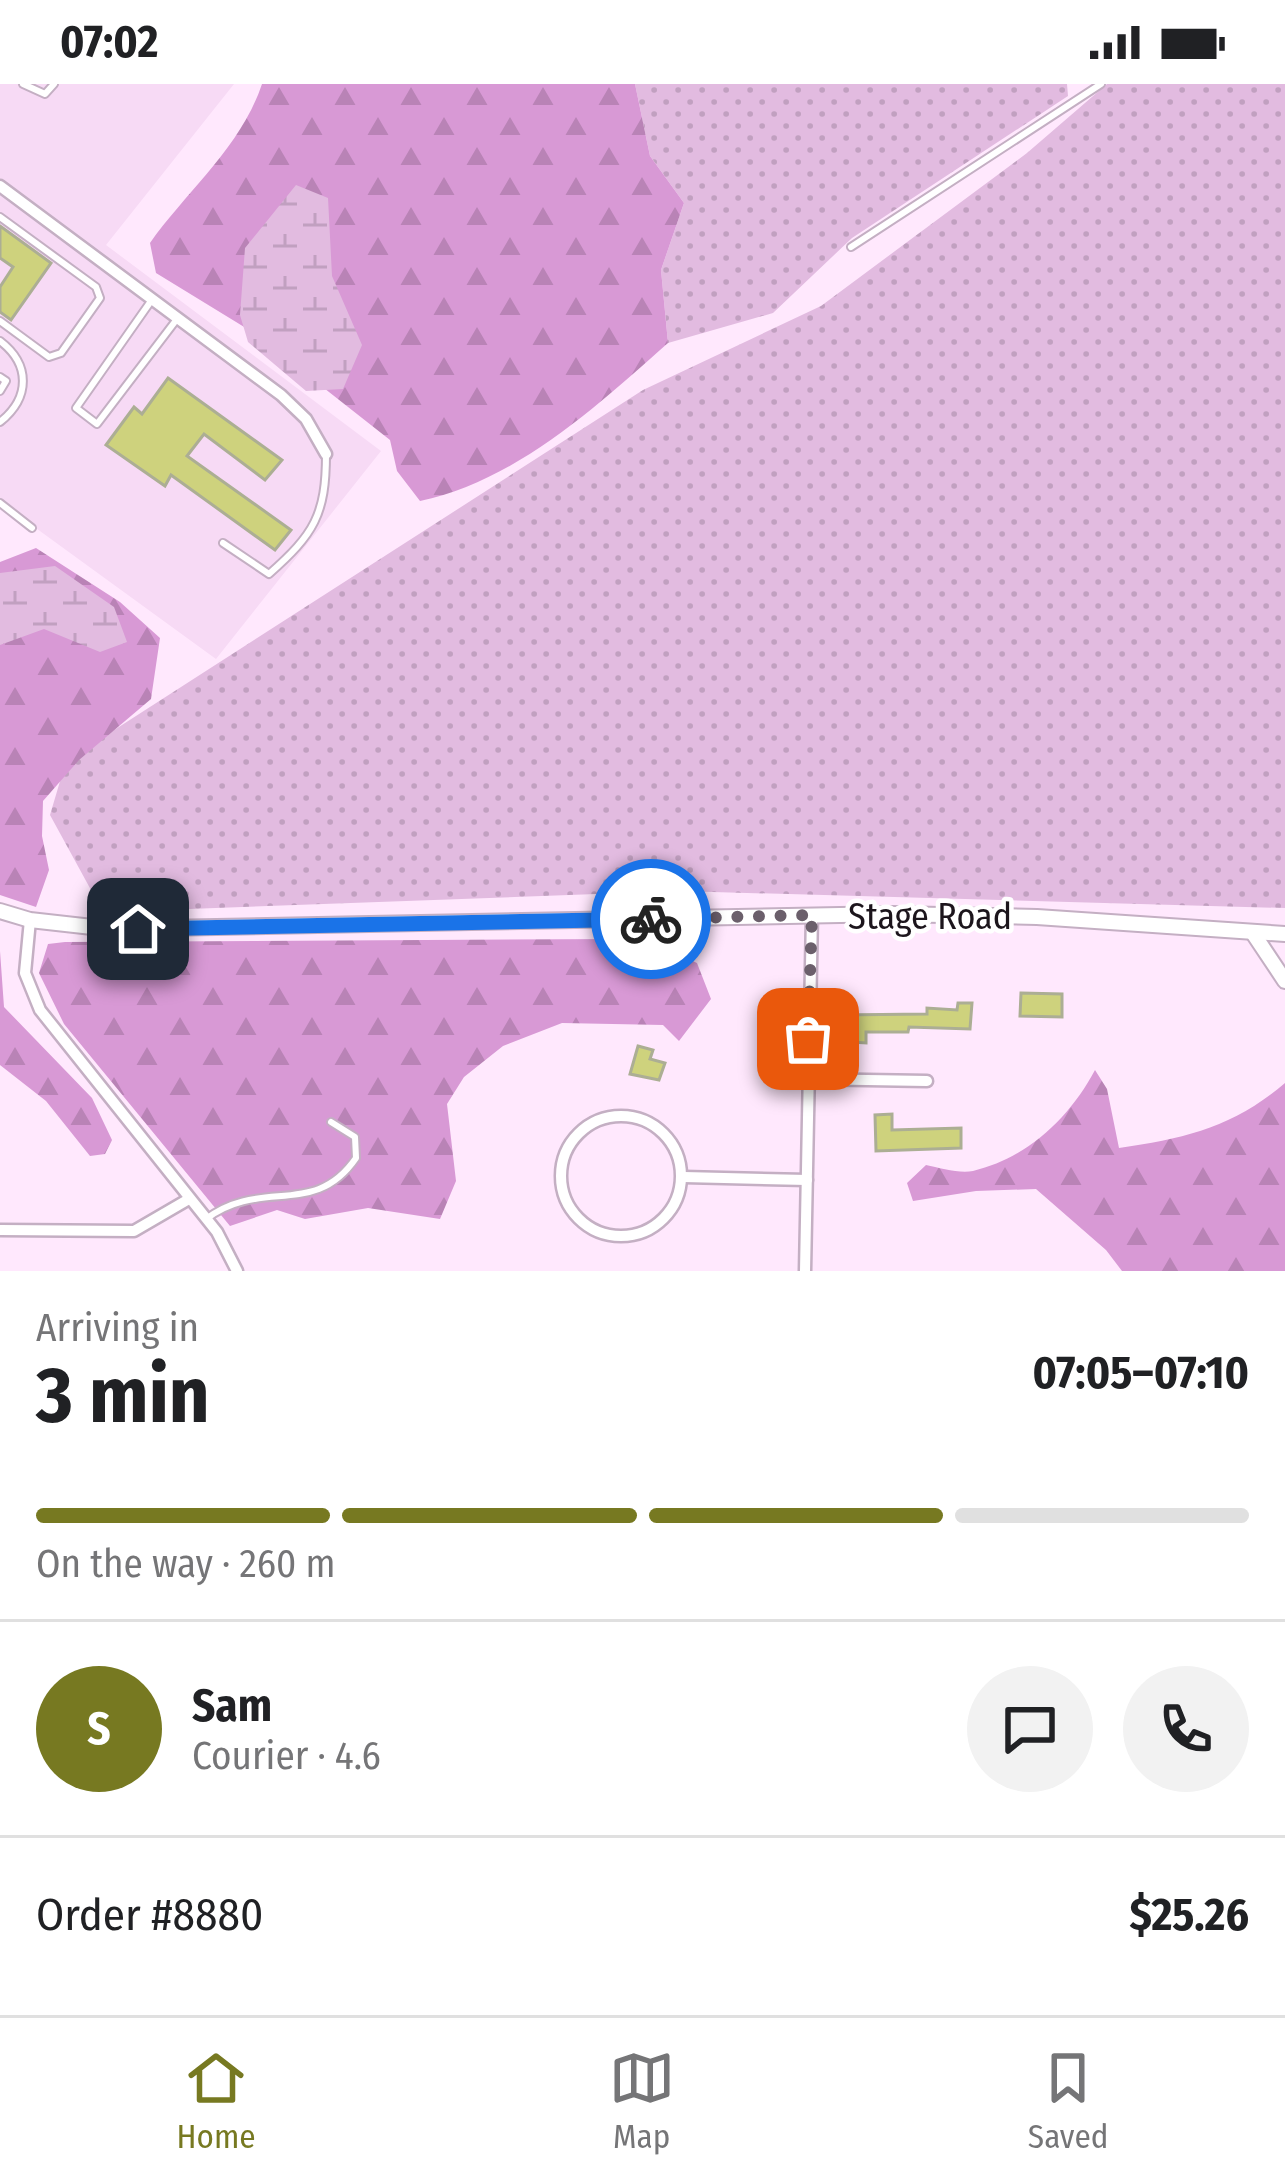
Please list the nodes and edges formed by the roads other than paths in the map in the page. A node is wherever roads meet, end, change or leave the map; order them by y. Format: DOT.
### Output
graph roads {
  1 [pos="23,84"];
  2 [pos="54,84"];
  3 [pos="1101,84"];
  4 [pos="0,186"];
  5 [pos="0,217"];
  6 [pos="851,247"];
  7 [pos="152,301"];
  8 [pos="177,320"];
  9 [pos="0,321"];
  10 [pos="0,341"];
  11 [pos="0,377"];
  12 [pos="0,391"];
  13 [pos="0,422"];
  14 [pos="326,454"];
  15 [pos="0,502"];
  16 [pos="32,528"];
  17 [pos="223,543"];
  18 [pos="0,911"];
  19 [pos="812,915"];
  20 [pos="30,920"];
  21 [pos="1253,933"];
  22 [pos="1285,934"];
  23 [pos="1285,981"];
  24 [pos="807,1079"];
  25 [pos="927,1081"];
  26 [pos="331,1121"];
  27 [pos="684,1177"];
  28 [pos="807,1180"];
  29 [pos="189,1199"];
  30 [pos="206,1220"];
  31 [pos="0,1230"];
  32 [pos="237,1271"];
  33 [pos="805,1271"];
  1 -- 2 [label="lane"];
  3 -- 6 [label="lane"];
  4 -- 7 [label="street"];
  5 -- 9 [label="lane"];
  7 -- 8 [label="street"];
  7 -- 8 [label="lane"];
  8 -- 14 [label="street"];
  10 -- 13 [label="lane"];
  11 -- 12 [label="lane"];
  14 -- 17 [label="lane"];
  15 -- 16 [label="lane"];
  18 -- 20 [label="street, Stage Road"];
  19 -- 20 [label="street, Stage Road"];
  19 -- 21 [label="street, Stage Road"];
  19 -- 24 [label="street"];
  20 -- 29 [label="street"];
  21 -- 22 [label="street, Stage Road"];
  21 -- 23 [label="street"];
  24 -- 25 [label="street"];
  24 -- 28 [label="street"];
  26 -- 30 [label="lane"];
  27 -- 27 [label="street"];
  27 -- 28 [label="street"];
  28 -- 33 [label="street"];
  29 -- 30 [label="street"];
  29 -- 31 [label="street"];
  30 -- 32 [label="street"];
}
